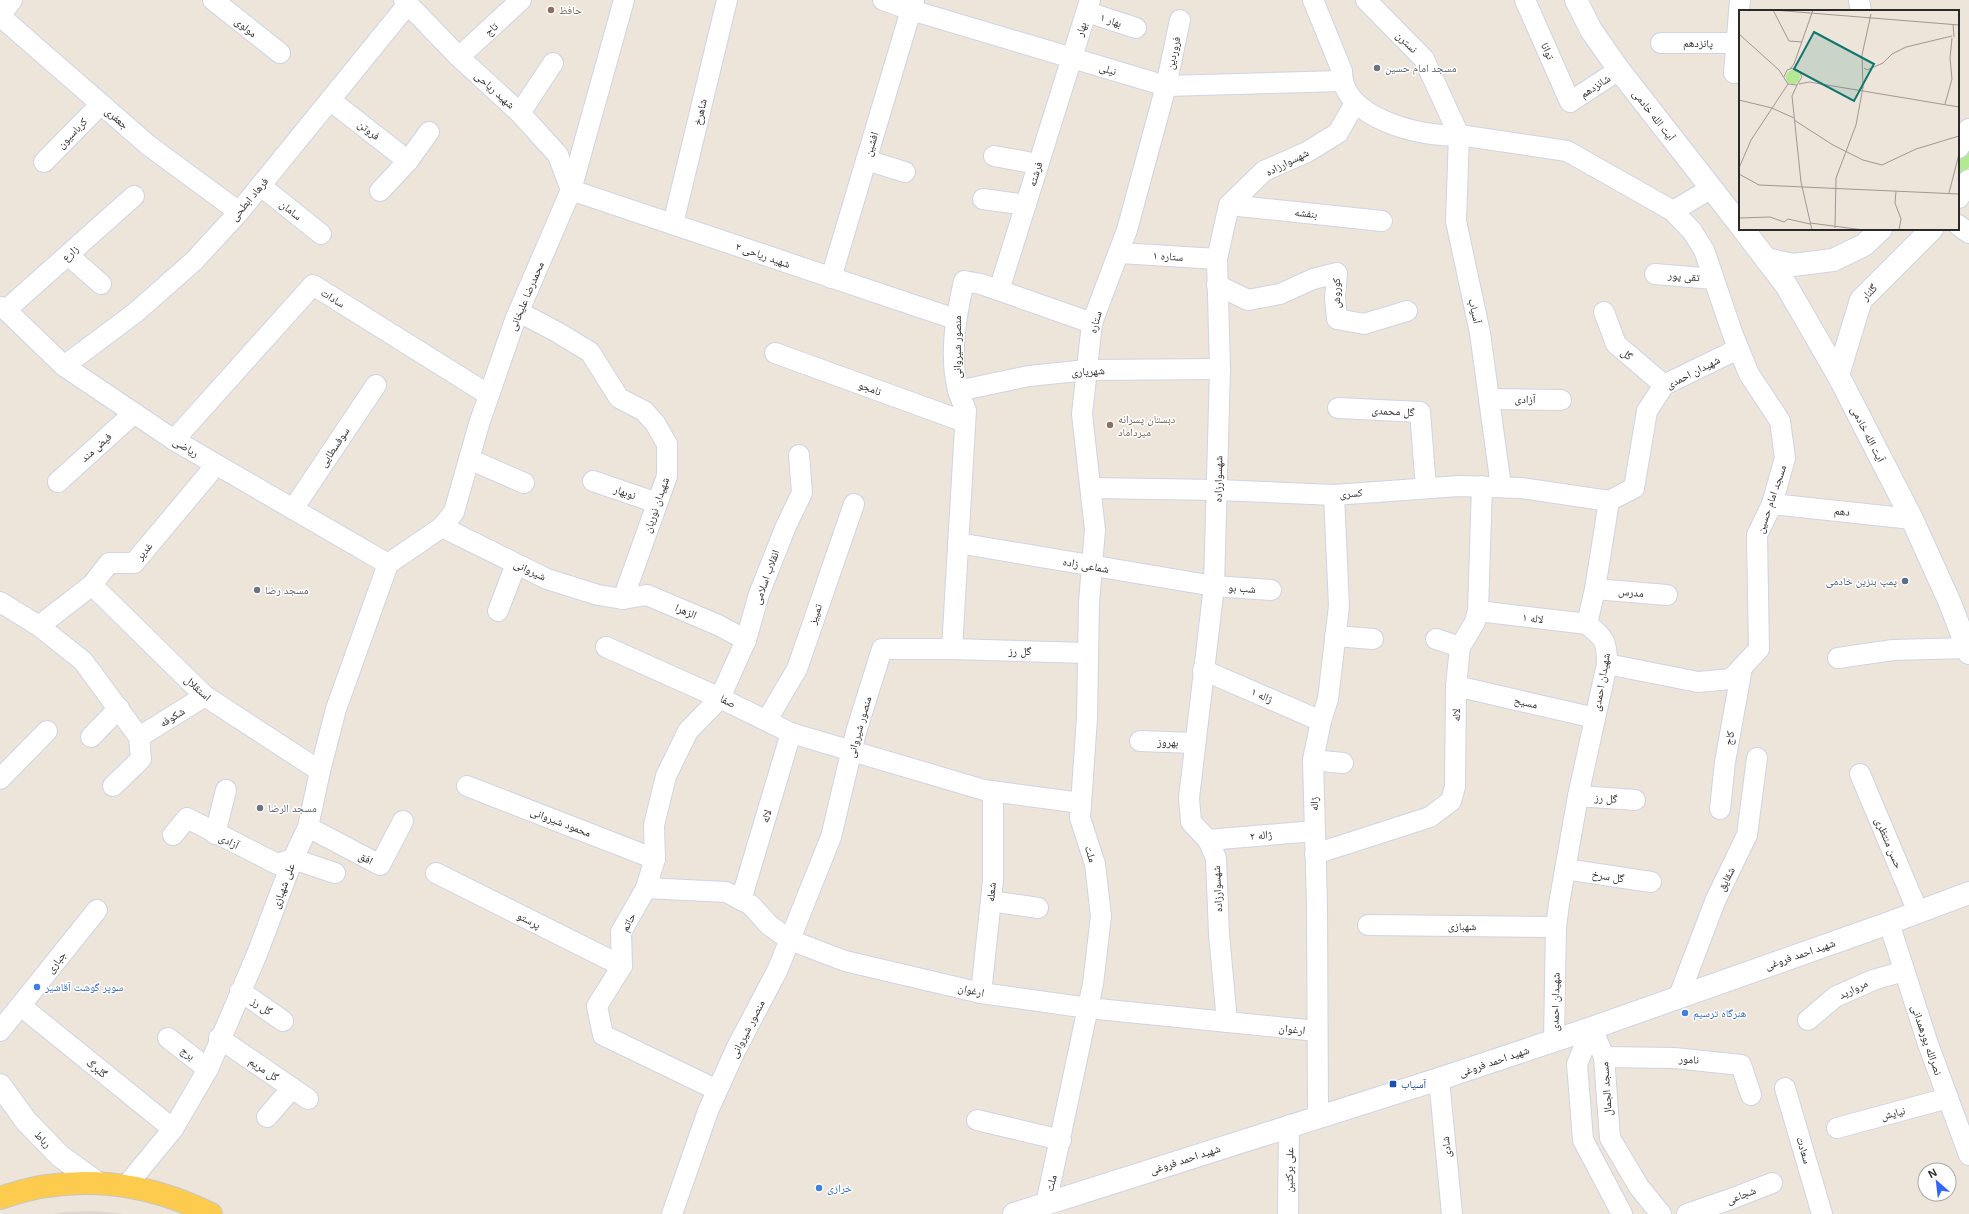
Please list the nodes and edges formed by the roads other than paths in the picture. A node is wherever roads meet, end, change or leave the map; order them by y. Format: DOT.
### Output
graph roads {
  1 [pos="12,0"];
  2 [pos="213,0"];
  3 [pos="521,0"];
  4 [pos="624,0"];
  5 [pos="726,0"];
  6 [pos="883,0"];
  7 [pos="1313,0"];
  8 [pos="1366,0"];
  9 [pos="1525,0"];
  10 [pos="1576,0"];
  11 [pos="1740,0"];
  12 [pos="1859,0"];
  13 [pos="406,2"];
  14 [pos="912,5"];
  15 [pos="1089,6"];
  16 [pos="1739,10"];
  17 [pos="1861,10"];
  18 [pos="1739,11"];
  19 [pos="0,16"];
  20 [pos="1180,20"];
  21 [pos="1136,28"];
  22 [pos="1661,43"];
  23 [pos="1736,43"];
  24 [pos="280,53"];
  25 [pos="459,58"];
  26 [pos="1071,58"];
  27 [pos="553,63"];
  28 [pos="1619,70"];
  29 [pos="1734,73"];
  30 [pos="1341,81"];
  31 [pos="1166,86"];
  32 [pos="330,100"];
  33 [pos="1570,102"];
  34 [pos="101,104"];
  35 [pos="1355,104"];
  36 [pos="520,113"];
  37 [pos="1969,130"];
  38 [pos="429,132"];
  39 [pos="1459,135"];
  40 [pos="1959,145"];
  41 [pos="994,156"];
  42 [pos="866,160"];
  43 [pos="408,161"];
  44 [pos="44,162"];
  45 [pos="1038,164"];
  46 [pos="905,172"];
  47 [pos="1969,181"];
  48 [pos="260,186"];
  49 [pos="1712,188"];
  50 [pos="572,190"];
  51 [pos="380,191"];
  52 [pos="134,196"];
  53 [pos="1959,196"];
  54 [pos="982,199"];
  55 [pos="1026,205"];
  56 [pos="1229,205"];
  57 [pos="1673,211"];
  58 [pos="239,212"];
  59 [pos="1382,221"];
  60 [pos="673,224"];
  61 [pos="1739,224"];
  62 [pos="1959,226"];
  63 [pos="1744,230"];
  64 [pos="1880,230"];
  65 [pos="1931,230"];
  66 [pos="1969,233"];
  67 [pos="321,234"];
  68 [pos="1120,253"];
  69 [pos="68,255"];
  70 [pos="1217,259"];
  71 [pos="1766,259"];
  72 [pos="1655,274"];
  73 [pos="831,278"];
  74 [pos="1714,279"];
  75 [pos="101,284"];
  76 [pos="1217,285"];
  77 [pos="999,290"];
  78 [pos="3,309"];
  79 [pos="1407,311"];
  80 [pos="519,312"];
  81 [pos="1604,312"];
  82 [pos="955,320"];
  83 [pos="1092,323"];
  84 [pos="1738,349"];
  85 [pos="775,354"];
  86 [pos="64,366"];
  87 [pos="1220,369"];
  88 [pos="1087,370"];
  89 [pos="1838,375"];
  90 [pos="376,385"];
  91 [pos="1664,385"];
  92 [pos="958,391"];
  93 [pos="489,394"];
  94 [pos="1489,399"];
  95 [pos="1561,400"];
  96 [pos="1338,408"];
  97 [pos="134,413"];
  98 [pos="965,422"];
  99 [pos="174,440"];
  100 [pos="799,455"];
  101 [pos="469,459"];
  102 [pos="216,465"];
  103 [pos="593,481"];
  104 [pos="58,482"];
  105 [pos="524,483"];
  106 [pos="1492,487"];
  107 [pos="1091,488"];
  108 [pos="1426,488"];
  109 [pos="1218,490"];
  110 [pos="1334,495"];
  111 [pos="1609,501"];
  112 [pos="657,503"];
  113 [pos="854,504"];
  114 [pos="1772,504"];
  115 [pos="293,509"];
  116 [pos="1912,519"];
  117 [pos="442,527"];
  118 [pos="958,543"];
  119 [pos="388,564"];
  120 [pos="516,564"];
  121 [pos="1092,566"];
  122 [pos="92,585"];
  123 [pos="1214,586"];
  124 [pos="1595,589"];
  125 [pos="1271,590"];
  126 [pos="1666,595"];
  127 [pos="623,599"];
  128 [pos="0,602"];
  129 [pos="498,611"];
  130 [pos="1478,611"];
  131 [pos="1587,624"];
  132 [pos="39,626"];
  133 [pos="1335,636"];
  134 [pos="1373,639"];
  135 [pos="1436,639"];
  136 [pos="746,640"];
  137 [pos="606,647"];
  138 [pos="1460,647"];
  139 [pos="952,649"];
  140 [pos="1968,651"];
  141 [pos="1088,652"];
  142 [pos="1838,658"];
  143 [pos="1607,664"];
  144 [pos="1742,668"];
  145 [pos="1203,670"];
  146 [pos="1456,686"];
  147 [pos="205,696"];
  148 [pos="720,698"];
  149 [pos="119,708"];
  150 [pos="1595,718"];
  151 [pos="767,720"];
  152 [pos="1321,721"];
  153 [pos="47,731"];
  154 [pos="791,733"];
  155 [pos="91,737"];
  156 [pos="139,737"];
  157 [pos="1140,741"];
  158 [pos="1195,743"];
  159 [pos="852,750"];
  160 [pos="1757,758"];
  161 [pos="1313,760"];
  162 [pos="1343,763"];
  163 [pos="320,771"];
  164 [pos="1860,774"];
  165 [pos="0,779"];
  166 [pos="113,786"];
  167 [pos="467,786"];
  168 [pos="226,790"];
  169 [pos="993,791"];
  170 [pos="1578,796"];
  171 [pos="1635,800"];
  172 [pos="1081,803"];
  173 [pos="1720,809"];
  174 [pos="403,821"];
  175 [pos="308,827"];
  176 [pos="1315,831"];
  177 [pos="215,834"];
  178 [pos="173,835"];
  179 [pos="1208,840"];
  180 [pos="1315,854"];
  181 [pos="293,859"];
  182 [pos="655,859"];
  183 [pos="1565,869"];
  184 [pos="335,873"];
  185 [pos="436,873"];
  186 [pos="1651,882"];
  187 [pos="646,888"];
  188 [pos="1969,893"];
  189 [pos="741,900"];
  190 [pos="991,901"];
  191 [pos="1038,908"];
  192 [pos="96,910"];
  193 [pos="1918,912"];
  194 [pos="1889,923"];
  195 [pos="1368,925"];
  196 [pos="1556,927"];
  197 [pos="790,940"];
  198 [pos="622,966"];
  199 [pos="1904,972"];
  200 [pos="240,991"];
  201 [pos="981,993"];
  202 [pos="1679,996"];
  203 [pos="21,1006"];
  204 [pos="1088,1008"];
  205 [pos="1808,1020"];
  206 [pos="283,1021"];
  207 [pos="1227,1022"];
  208 [pos="1592,1028"];
  209 [pos="0,1031"];
  210 [pos="1317,1031"];
  211 [pos="168,1038"];
  212 [pos="220,1038"];
  213 [pos="1554,1040"];
  214 [pos="1604,1058"];
  215 [pos="208,1069"];
  216 [pos="1439,1079"];
  217 [pos="0,1085"];
  218 [pos="292,1088"];
  219 [pos="1785,1088"];
  220 [pos="717,1090"];
  221 [pos="1751,1095"];
  222 [pos="1948,1098"];
  223 [pos="308,1099"];
  224 [pos="1318,1116"];
  225 [pos="267,1117"];
  226 [pos="977,1120"];
  227 [pos="1290,1125"];
  228 [pos="1837,1128"];
  229 [pos="173,1129"];
  230 [pos="1061,1140"];
  231 [pos="1969,1156"];
  232 [pos="96,1182"];
  233 [pos="1772,1183"];
  234 [pos="127,1185"];
  235 [pos="0,1198"];
  236 [pos="1050,1206"];
  237 [pos="211,1214"];
  238 [pos="672,1214"];
  239 [pos="1014,1214"];
  240 [pos="1288,1214"];
  241 [pos="1452,1214"];
  242 [pos="1622,1214"];
  243 [pos="1661,1214"];
  244 [pos="1686,1214"];
  245 [pos="1822,1214"];
  1 -- 19 [label="street"];
  2 -- 24 [label="street, مولوی"];
  3 -- 25 [label="street, تاج"];
  4 -- 50 [label="street, محمدرضا علیخانی"];
  5 -- 60 [label="street, شاهرخ"];
  6 -- 14 [label="street, نیلی"];
  7 -- 30 [label="street"];
  8 -- 39 [label="street, نسترن"];
  9 -- 33 [label="street, توانا"];
  10 -- 28 [label="main road, آیت الله خادمی"];
  11 -- 16 [label="street"];
  12 -- 17 [label="street"];
  13 -- 25 [label="street, شهید ریاحی"];
  13 -- 32 [label="street, فرهاد ابطحی"];
  14 -- 26 [label="street, نیلی"];
  14 -- 42 [label="street, افشین"];
  15 -- 21 [label="street, بهار ۱"];
  15 -- 26 [label="street, بهار"];
  18 -- 23 [label="street"];
  19 -- 34 [label="street, جعفری"];
  20 -- 31 [label="street, فروردین"];
  22 -- 23 [label="street, پانزدهم"];
  23 -- 29 [label="street"];
  25 -- 36 [label="street, شهید ریاحی"];
  26 -- 31 [label="street, نیلی"];
  26 -- 45 [label="street, فرشته"];
  27 -- 36 [label="street"];
  28 -- 33 [label="street, شانزدهم"];
  28 -- 49 [label="main road, آیت الله خادمی"];
  30 -- 31 [label="street, نیلی"];
  30 -- 35 [label="street"];
  31 -- 68 [label="street, ستاره"];
  32 -- 43 [label="street, فروتن"];
  32 -- 48 [label="street, فرهاد ابطحی"];
  34 -- 44 [label="street, کرباسیون"];
  34 -- 58 [label="street, جعفری"];
  35 -- 39 [label="street, مسجد امام حسین"];
  35 -- 56 [label="street, شهسوارزاده"];
  36 -- 50 [label="street, شهید ریاحی"];
  37 -- 40 [label="main road"];
  38 -- 43 [label="street"];
  39 -- 57 [label="street, مسجد امام حسین"];
  39 -- 94 [label="street, آسیاب"];
  41 -- 45 [label="street"];
  42 -- 46 [label="street"];
  42 -- 73 [label="street, افشین"];
  43 -- 51 [label="street"];
  45 -- 55 [label="street, فرشته"];
  47 -- 53 [label="main road"];
  48 -- 58 [label="street, فرهاد ابطحی"];
  48 -- 67 [label="street, سامان"];
  49 -- 57 [label="street"];
  49 -- 61 [label="main road, آیت الله خادمی"];
  50 -- 60 [label="street, شهید ریاحی ۲"];
  50 -- 80 [label="street, محمدرضا علیخانی"];
  52 -- 69 [label="street, زارع"];
  54 -- 55 [label="street"];
  55 -- 77 [label="street, فرشته"];
  56 -- 59 [label="street, بنفشه"];
  56 -- 70 [label="street, شهسوارزاده"];
  57 -- 74 [label="street, مسجد امام حسین"];
  58 -- 86 [label="street, فرهاد ابطحی"];
  60 -- 73 [label="street, شهید ریاحی ۲"];
  62 -- 66 [label="street"];
  63 -- 71 [label="main road, آیت الله خادمی"];
  64 -- 71 [label="main road"];
  65 -- 89 [label="main road, گلنار"];
  68 -- 70 [label="street, ستاره ۱"];
  68 -- 83 [label="street, ستاره"];
  69 -- 75 [label="street"];
  69 -- 78 [label="street, زارع"];
  70 -- 76 [label="street, شهسوارزاده"];
  71 -- 89 [label="main road, آیت الله خادمی"];
  72 -- 74 [label="street, تقی پور"];
  73 -- 82 [label="street, شهید ریاحی ۲"];
  74 -- 84 [label="street, مسجد امام حسین"];
  76 -- 79 [label="street, کوروش"];
  76 -- 87 [label="street, شهسوارزاده"];
  77 -- 82 [label="street, منصور شیروانی"];
  77 -- 83 [label="street"];
  78 -- 86 [label="street, ریاضی"];
  80 -- 93 [label="street, محمدرضا علیخانی"];
  80 -- 112 [label="street, شهیدان نوریان"];
  81 -- 91 [label="street, گل"];
  82 -- 92 [label="street, منصور شیروانی"];
  83 -- 88 [label="street, ستاره"];
  84 -- 91 [label="street, شهیدان احمدی"];
  84 -- 114 [label="street, مسجد امام حسین"];
  85 -- 98 [label="street, نامجو"];
  86 -- 97 [label="street, ریاضی"];
  87 -- 88 [label="street, شهریاری"];
  87 -- 109 [label="street, شهسوارزاده"];
  88 -- 92 [label="street, شهریاری"];
  88 -- 107 [label="street, ستاره"];
  89 -- 116 [label="main road, آیت الله خادمی"];
  90 -- 115 [label="street, سوفسطایی"];
  91 -- 111 [label="street, شهیدان احمدی"];
  92 -- 98 [label="street, منصور شیروانی"];
  93 -- 99 [label="street, سادات"];
  93 -- 101 [label="street, محمدرضا علیخانی"];
  94 -- 95 [label="street, آزادی"];
  94 -- 106 [label="street, آسیاب"];
  96 -- 108 [label="street, گل محمدی"];
  97 -- 99 [label="street, ریاضی"];
  97 -- 104 [label="street, فیض مند"];
  98 -- 118 [label="street, منصور شیروانی"];
  99 -- 102 [label="street, ریاضی"];
  100 -- 136 [label="street, انقلاب اسلامی"];
  101 -- 105 [label="street"];
  101 -- 117 [label="street, محمدرضا علیخانی"];
  102 -- 115 [label="street, ریاضی"];
  102 -- 122 [label="street, غدیر"];
  103 -- 112 [label="street, نوبهار"];
  106 -- 108 [label="street, کسری"];
  106 -- 111 [label="street, کسری"];
  106 -- 130 [label="street, لاله"];
  107 -- 109 [label="street, کسری"];
  107 -- 121 [label="street, ستاره"];
  108 -- 110 [label="street, کسری"];
  109 -- 110 [label="street, کسری"];
  109 -- 123 [label="street, شهسوارزاده"];
  110 -- 133 [label="street, ژاله"];
  111 -- 124 [label="street"];
  112 -- 127 [label="street, شهیدان نوریان"];
  113 -- 151 [label="street, تمییز"];
  114 -- 116 [label="street, دهم"];
  114 -- 144 [label="street, مسجد امام حسین"];
  115 -- 119 [label="street, ریاضی"];
  116 -- 140 [label="main road, آیت الله خادمی"];
  117 -- 119 [label="street, محمدرضا علیخانی"];
  117 -- 120 [label="street, شیروانی"];
  118 -- 121 [label="street, شماعی زاده"];
  118 -- 139 [label="street, منصور شیروانی"];
  119 -- 163 [label="street, علی شهبازی"];
  120 -- 127 [label="street, شیروانی"];
  120 -- 129 [label="street"];
  121 -- 123 [label="street, شماعی زاده"];
  121 -- 141 [label="street, ملت"];
  122 -- 132 [label="street, غدیر"];
  122 -- 147 [label="street, استقلال"];
  123 -- 125 [label="street, شب بو"];
  123 -- 145 [label="street, شهسوارزاده"];
  124 -- 126 [label="street, مدرس"];
  124 -- 131 [label="street"];
  127 -- 136 [label="street, الزهرا"];
  128 -- 132 [label="street"];
  130 -- 131 [label="street, لاله ۱"];
  130 -- 138 [label="street, لاله"];
  131 -- 143 [label="street, شهیدان احمدی"];
  132 -- 149 [label="street"];
  133 -- 134 [label="street"];
  133 -- 152 [label="street, ژاله"];
  135 -- 138 [label="street"];
  136 -- 148 [label="street, انقلاب اسلامی"];
  137 -- 148 [label="street, صفا"];
  138 -- 146 [label="street, لاله"];
  139 -- 141 [label="street, گل رز"];
  139 -- 159 [label="street, منصور شیروانی"];
  140 -- 142 [label="street"];
  141 -- 172 [label="street, ملت"];
  143 -- 144 [label="street, مسجد امام حسین"];
  143 -- 150 [label="street, شهیدان احمدی"];
  144 -- 173 [label="street, کاج"];
  145 -- 152 [label="street, ژاله ۱"];
  145 -- 158 [label="street, شهسوارزاده"];
  146 -- 150 [label="street, مسیح"];
  146 -- 180 [label="street, لاله"];
  147 -- 156 [label="street, شکوفه"];
  147 -- 163 [label="street, استقلال"];
  148 -- 151 [label="street, صفا"];
  148 -- 182 [label="street, حاتم"];
  149 -- 155 [label="street"];
  149 -- 156 [label="street"];
  150 -- 170 [label="street, شهیدان احمدی"];
  151 -- 154 [label="street, صفا"];
  152 -- 161 [label="street, ژاله"];
  153 -- 165 [label="street"];
  154 -- 159 [label="street, صفا"];
  154 -- 189 [label="street, لاله"];
  156 -- 166 [label="street"];
  157 -- 158 [label="street, بهروز"];
  158 -- 179 [label="street, شهسوارزاده"];
  159 -- 169 [label="street"];
  159 -- 197 [label="street, منصور شیروانی"];
  160 -- 202 [label="street, شقایق"];
  161 -- 162 [label="street"];
  161 -- 176 [label="street, ژاله"];
  163 -- 175 [label="street, علی شهبازی"];
  164 -- 193 [label="street, حسن منتظری"];
  167 -- 182 [label="street, محمود شیروانی"];
  168 -- 177 [label="street"];
  169 -- 172 [label="street"];
  169 -- 190 [label="street, شعله"];
  170 -- 171 [label="street, گل رز"];
  170 -- 183 [label="street, شهیدان احمدی"];
  172 -- 204 [label="street, ملت"];
  174 -- 175 [label="street, افق"];
  175 -- 181 [label="street, علی شهبازی"];
  176 -- 179 [label="street, ژاله ۲"];
  176 -- 180 [label="street, ژاله"];
  177 -- 178 [label="street, آزادی"];
  177 -- 181 [label="street, آزادی"];
  179 -- 207 [label="street, شهسوارزاده"];
  180 -- 210 [label="street, ژاله"];
  181 -- 184 [label="street"];
  181 -- 200 [label="street, علی شهبازی"];
  182 -- 187 [label="street, حاتم"];
  183 -- 186 [label="street, گل سرخ"];
  183 -- 196 [label="street, شهیدان احمدی"];
  185 -- 198 [label="street, پرستو"];
  187 -- 189 [label="street, ارغوان"];
  187 -- 198 [label="street, حاتم"];
  188 -- 193 [label="main road, شهید احمد فروغی"];
  189 -- 197 [label="street, ارغوان"];
  190 -- 191 [label="street"];
  190 -- 201 [label="street, شعله"];
  192 -- 203 [label="street, جباری"];
  193 -- 194 [label="main road, شهید احمد فروغی"];
  194 -- 199 [label="street, نصرالله پورهمدانی"];
  194 -- 202 [label="main road, شهید احمد فروغی"];
  195 -- 196 [label="street, شهبازی"];
  196 -- 213 [label="street, شهیدان احمدی"];
  197 -- 201 [label="street, ارغوان"];
  197 -- 220 [label="street, منصور شیروانی"];
  198 -- 220 [label="street"];
  199 -- 205 [label="street, مروارید"];
  199 -- 222 [label="street, نصرالله پورهمدانی"];
  200 -- 206 [label="street, گل رز"];
  200 -- 212 [label="street, علی شهبازی"];
  201 -- 204 [label="street, ارغوان"];
  202 -- 208 [label="main road, شهید احمد فروغی"];
  203 -- 209 [label="street, جباری"];
  203 -- 229 [label="street, گلبرگ"];
  204 -- 207 [label="street, ارغوان"];
  204 -- 230 [label="street, ملت"];
  207 -- 210 [label="street, ارغوان"];
  208 -- 213 [label="main road, شهید احمد فروغی"];
  208 -- 214 [label="street, مسجد الجمال"];
  208 -- 242 [label="street"];
  210 -- 224 [label="street, ژاله"];
  211 -- 215 [label="street, برج"];
  212 -- 215 [label="street, علی شهبازی"];
  212 -- 218 [label="street, گل مریم"];
  213 -- 216 [label="main road, شهید احمد فروغی"];
  214 -- 221 [label="street, نامور"];
  214 -- 243 [label="street, مسجد الجمال"];
  215 -- 229 [label="street, علی شهبازی"];
  216 -- 224 [label="main road, شهید احمد فروغی"];
  216 -- 241 [label="street, شادی"];
  217 -- 232 [label="main road, رباط"];
  218 -- 223 [label="street, گل مریم"];
  218 -- 225 [label="street"];
  219 -- 245 [label="street, سعادت"];
  220 -- 238 [label="street, منصور شیروانی"];
  222 -- 228 [label="street, نیایش"];
  222 -- 231 [label="street, نصرالله پورهمدانی"];
  224 -- 227 [label="main road, شهید احمد فروغی"];
  226 -- 230 [label="street"];
  227 -- 236 [label="main road, شهید احمد فروغی"];
  227 -- 240 [label="street, علی برکتین"];
  229 -- 234 [label="street, علی شهبازی"];
  230 -- 236 [label="street, ملت"];
  232 -- 234 [label="main road"];
  232 -- 235 [label="main road"];
  233 -- 244 [label="street, شجاعی"];
  234 -- 237 [label="main road"];
  236 -- 239 [label="main road, شهید احمد فروغی"];
}
